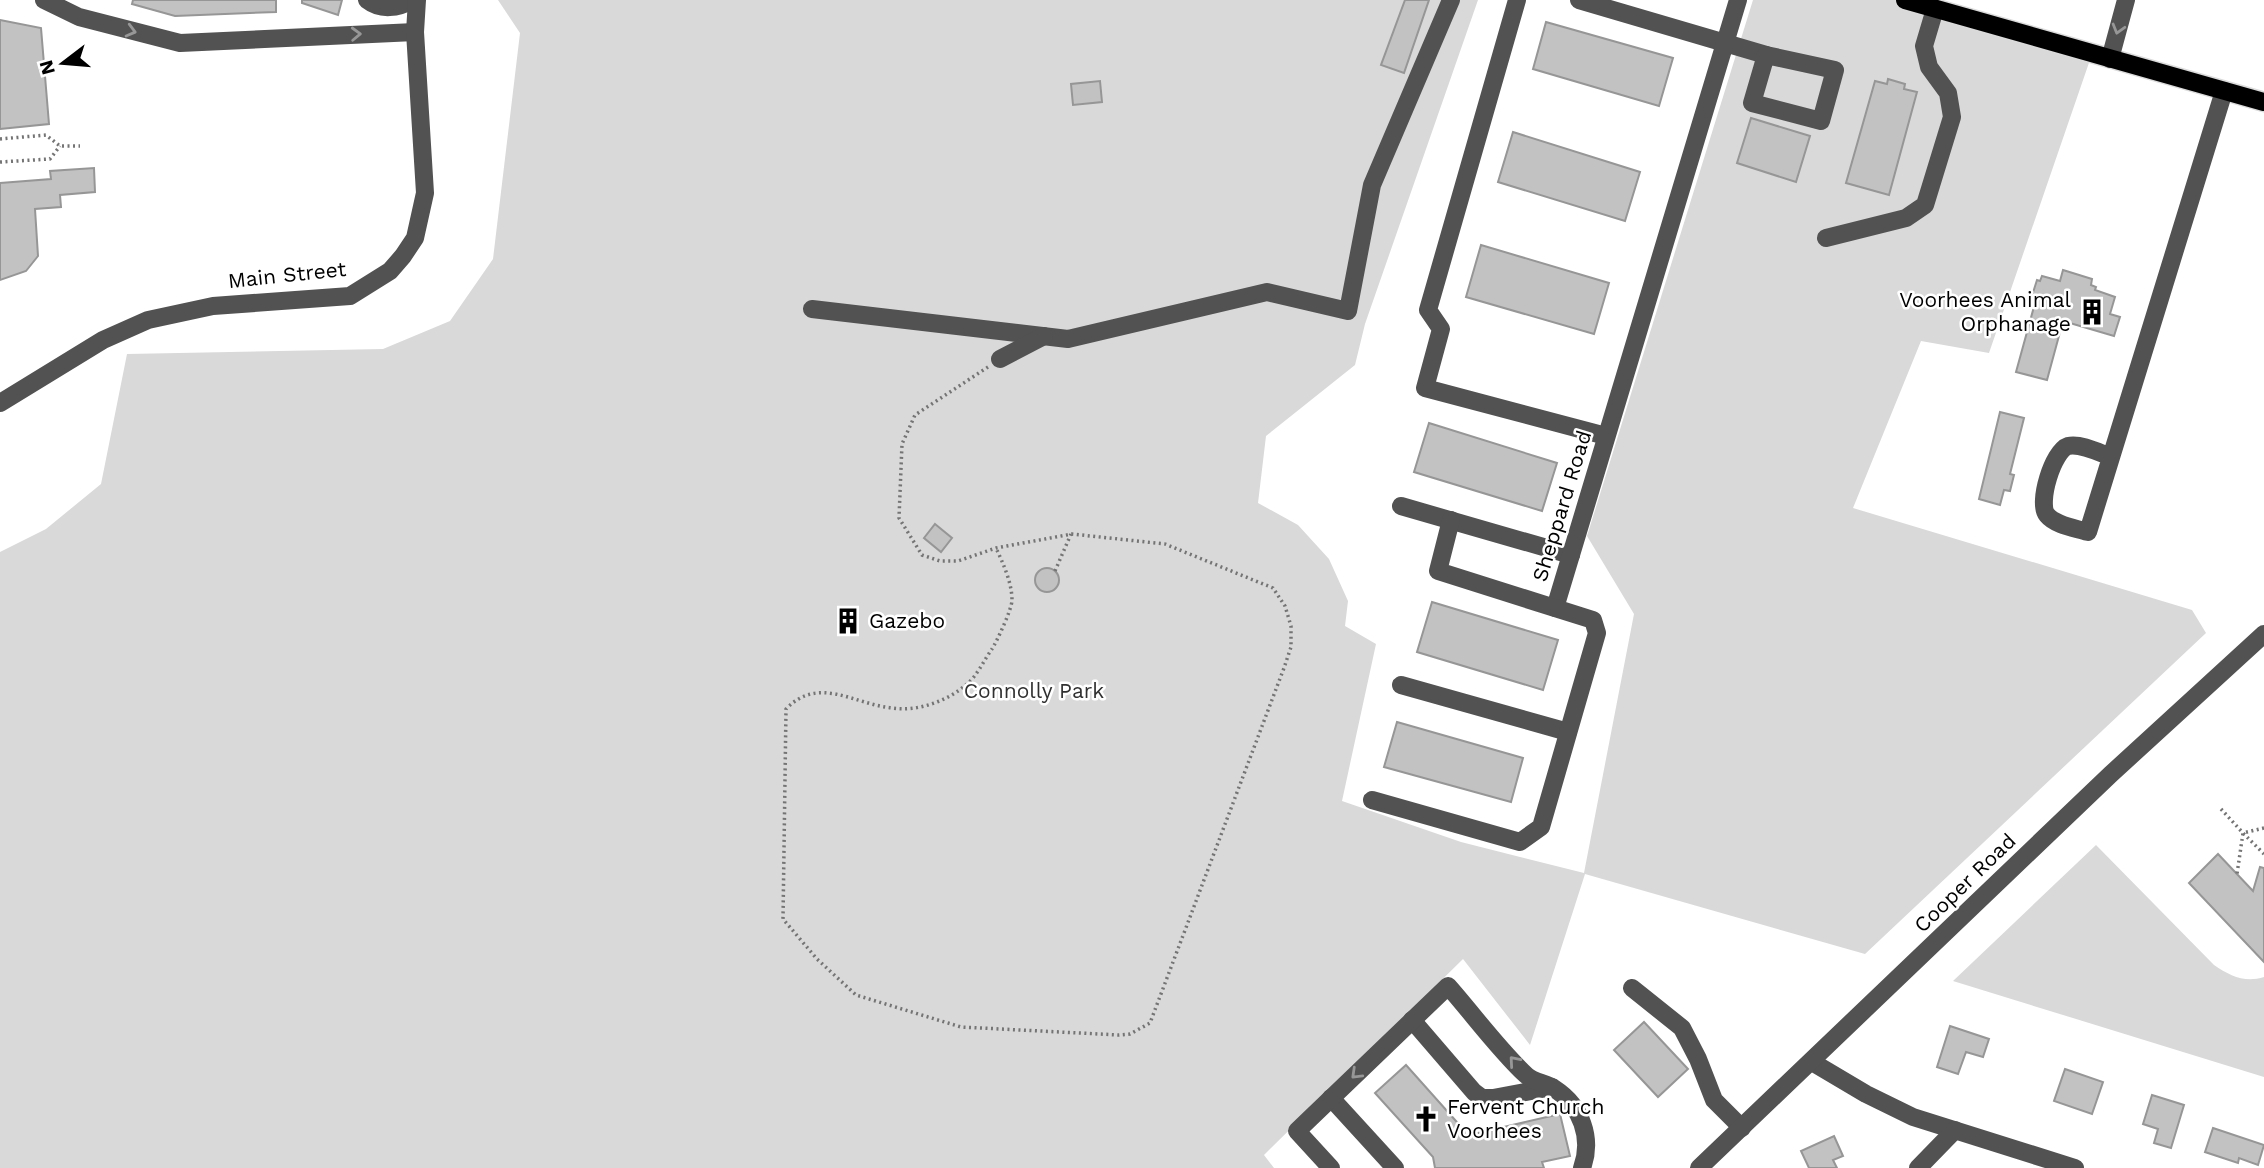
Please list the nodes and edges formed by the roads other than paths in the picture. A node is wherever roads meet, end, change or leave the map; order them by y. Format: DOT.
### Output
graph roads {
  1 [pos="44,0"];
  2 [pos="367,0"];
  3 [pos="415,0"];
  4 [pos="1451,0"];
  5 [pos="1517,0"];
  6 [pos="1579,0"];
  7 [pos="1738,0"];
  8 [pos="1905,0"];
  9 [pos="2126,0"];
  10 [pos="1935,9"];
  11 [pos="415,32"];
  12 [pos="1724,43"];
  13 [pos="1766,55"];
  14 [pos="2110,58"];
  15 [pos="2224,91"];
  16 [pos="2264,102"];
  17 [pos="1826,238"];
  18 [pos="813,309"];
  19 [pos="1044,336"];
  20 [pos="1000,359"];
  21 [pos="0,403"];
  22 [pos="1606,436"];
  23 [pos="2112,457"];
  24 [pos="1401,506"];
  25 [pos="1451,520"];
  26 [pos="1571,555"];
  27 [pos="1555,608"];
  28 [pos="2264,634"];
  29 [pos="1401,685"];
  30 [pos="1568,732"];
  31 [pos="1372,800"];
  32 [pos="1632,988"];
  33 [pos="1412,1020"];
  34 [pos="1812,1062"];
  35 [pos="1552,1087"];
  36 [pos="1331,1098"];
  37 [pos="1742,1128"];
  38 [pos="1955,1130"];
  39 [pos="1331,1168"];
  40 [pos="1395,1168"];
  41 [pos="1582,1168"];
  42 [pos="1699,1168"];
  43 [pos="1918,1168"];
  44 [pos="2075,1168"];
  1 -- 11 [label="street, one-way"];
  2 -- 3 [label="street, Main Street"];
  3 -- 11 [label="street, Main Street"];
  4 -- 19 [label="street"];
  5 -- 22 [label="street"];
  6 -- 12 [label="street"];
  7 -- 12 [label="street, Sheppard Road"];
  8 -- 10 [label="main road"];
  9 -- 14 [label="street, one-way"];
  10 -- 14 [label="main road"];
  10 -- 17 [label="street"];
  11 -- 21 [label="street, Main Street"];
  12 -- 13 [label="street"];
  12 -- 22 [label="street, Sheppard Road"];
  13 -- 13 [label="street"];
  14 -- 15 [label="main road"];
  15 -- 16 [label="main road"];
  15 -- 23 [label="street"];
  18 -- 19 [label="street"];
  19 -- 20 [label="street"];
  22 -- 26 [label="street, Sheppard Road"];
  23 -- 23 [label="street"];
  24 -- 25 [label="street"];
  25 -- 26 [label="street"];
  25 -- 27 [label="street"];
  26 -- 27 [label="street, Sheppard Road"];
  27 -- 30 [label="street, Sheppard Road"];
  28 -- 34 [label="street, Cooper Road"];
  29 -- 30 [label="street"];
  30 -- 31 [label="street, Sheppard Road"];
  32 -- 37 [label="street"];
  33 -- 35 [label="street"];
  35 -- 33 [label="street, one-way"];
  33 -- 36 [label="street, one-way"];
  34 -- 37 [label="street, Cooper Road"];
  34 -- 38 [label="street"];
  35 -- 41 [label="street"];
  36 -- 39 [label="street"];
  36 -- 40 [label="street"];
  37 -- 42 [label="street, Cooper Road"];
  38 -- 43 [label="street"];
  38 -- 44 [label="street"];
}
